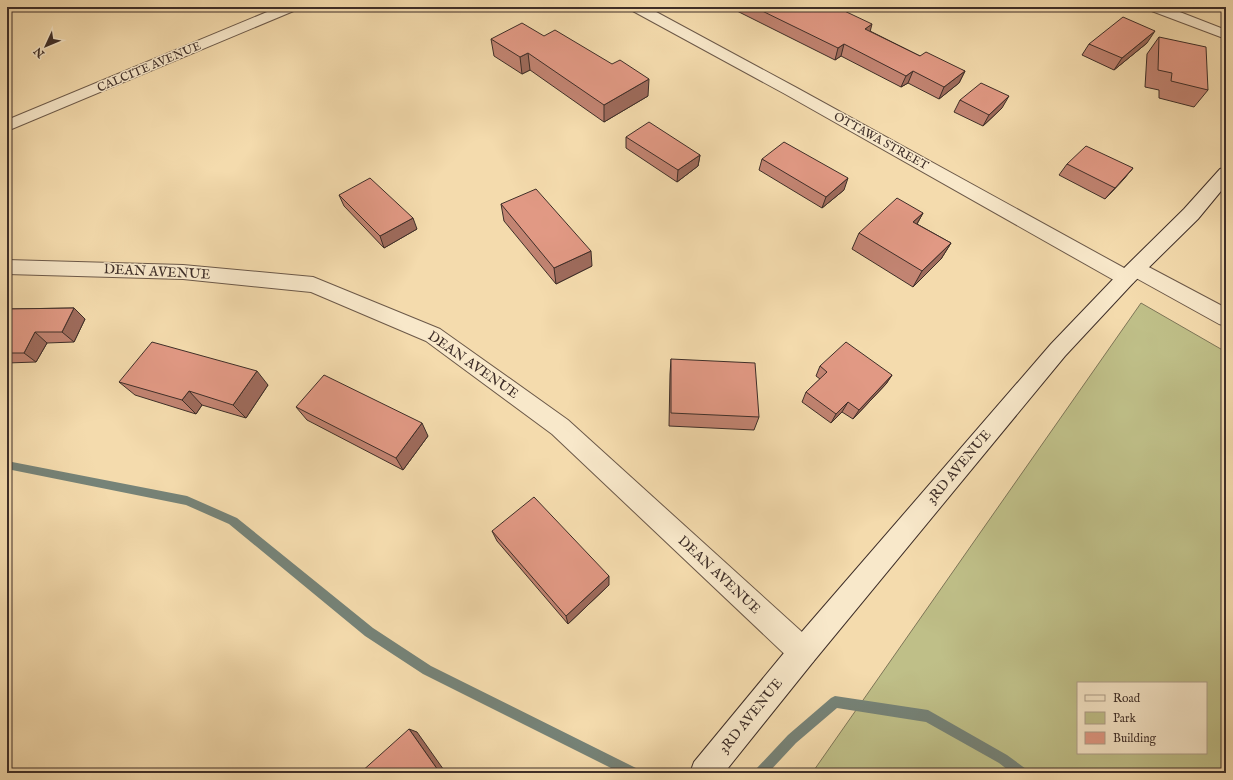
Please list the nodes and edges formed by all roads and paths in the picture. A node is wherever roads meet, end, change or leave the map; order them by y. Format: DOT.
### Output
graph roads {
  1 [pos="291,7"];
  2 [pos="636,7"];
  3 [pos="1154,7"];
  4 [pos="1226,35"];
  5 [pos="7,126"];
  6 [pos="1226,173"];
  7 [pos="7,267"];
  8 [pos="1131,273"];
  9 [pos="1226,318"];
  10 [pos="803,652"];
  11 [pos="705,773"];
  1 -- 5 [label="street, CALCITE AVENUE"];
  2 -- 8 [label="street, OTTAWA STREET"];
  3 -- 4 [label="street"];
  6 -- 8 [label="street, 3RD AVENUE"];
  7 -- 10 [label="street, DEAN AVENUE"];
  8 -- 9 [label="street, OTTAWA STREET"];
  8 -- 10 [label="street, 3RD AVENUE"];
  10 -- 11 [label="street, 3RD AVENUE"];
}
